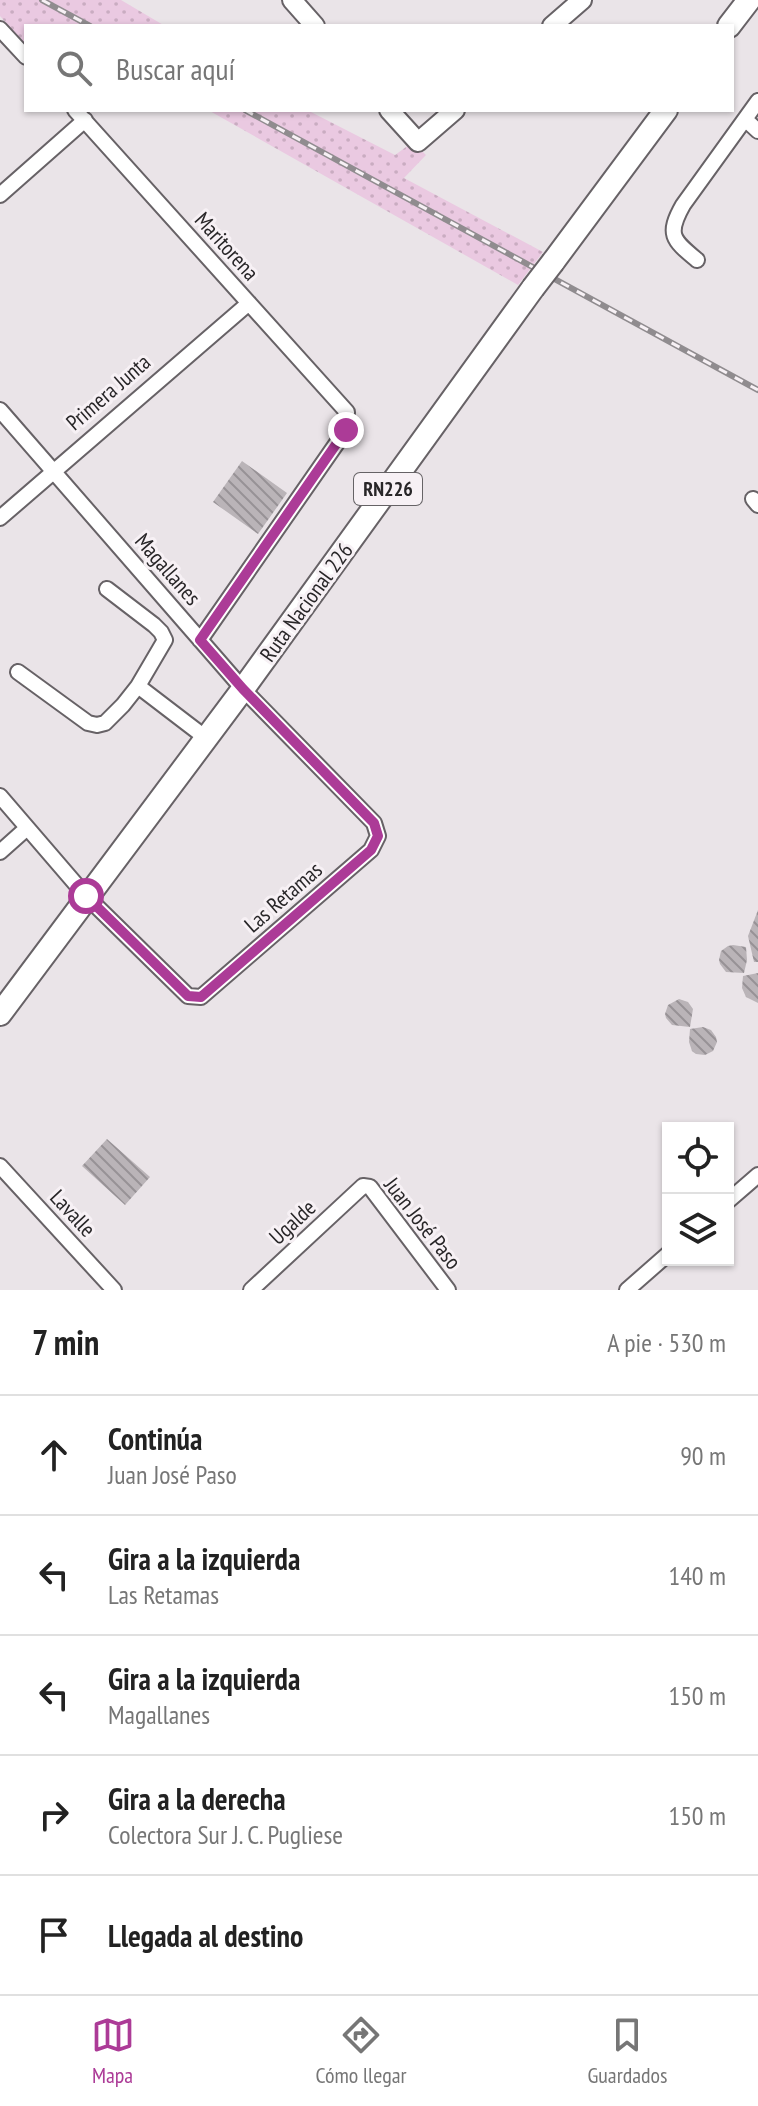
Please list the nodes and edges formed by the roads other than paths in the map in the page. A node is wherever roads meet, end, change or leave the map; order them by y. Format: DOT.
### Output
graph roads {
  1 [pos="292,0"];
  2 [pos="582,0"];
  3 [pos="749,0"];
  4 [pos="313,24"];
  5 [pos="554,24"];
  6 [pos="731,24"];
  7 [pos="0,29"];
  8 [pos="24,55"];
  9 [pos="758,101"];
  10 [pos="391,112"];
  11 [pos="453,112"];
  12 [pos="665,112"];
  13 [pos="80,115"];
  14 [pos="745,119"];
  15 [pos="758,131"];
  16 [pos="0,195"];
  17 [pos="697,260"];
  18 [pos="249,303"];
  19 [pos="0,410"];
  20 [pos="53,471"];
  21 [pos="0,518"];
  22 [pos="107,589"];
  23 [pos="200,640"];
  24 [pos="18,672"];
  25 [pos="138,686"];
  26 [pos="243,689"];
  27 [pos="206,738"];
  28 [pos="0,796"];
  29 [pos="374,823"];
  30 [pos="27,828"];
  31 [pos="0,852"];
  32 [pos="86,896"];
  33 [pos="0,1014"];
  34 [pos="0,1166"];
  35 [pos="758,1175"];
  36 [pos="363,1186"];
  37 [pos="734,1196"];
  38 [pos="662,1259"];
  39 [pos="114,1290"];
  40 [pos="251,1290"];
  41 [pos="448,1290"];
  42 [pos="627,1290"];
  1 -- 4 [label="main road"];
  2 -- 5 [label="main road"];
  3 -- 6 [label="highway"];
  7 -- 8 [label="street"];
  9 -- 14 [label="street"];
  10 -- 11 [label="main road"];
  12 -- 26 [label="highway, Ruta Nacional 226 / RN226, bridge"];
  13 -- 16 [label="street"];
  13 -- 18 [label="street, Maritorena"];
  14 -- 15 [label="street"];
  14 -- 17 [label="street"];
  18 -- 20 [label="street, Primera Junta"];
  18 -- 23 [label="street, Maritorena"];
  19 -- 20 [label="street, Magallanes"];
  20 -- 21 [label="street, Primera Junta"];
  20 -- 23 [label="street, Magallanes"];
  22 -- 25 [label="street"];
  23 -- 26 [label="street, Magallanes"];
  24 -- 25 [label="street"];
  25 -- 27 [label="street"];
  26 -- 27 [label="highway, Ruta Nacional 226 / RN226"];
  26 -- 29 [label="street, Magallanes"];
  27 -- 32 [label="highway, Ruta Nacional 226 / RN226"];
  28 -- 30 [label="street"];
  29 -- 32 [label="street, Las Retamas"];
  30 -- 31 [label="street"];
  30 -- 32 [label="street"];
  32 -- 33 [label="highway, Ruta Nacional 226 / RN226"];
  34 -- 39 [label="street, Lavalle"];
  35 -- 37 [label="street"];
  36 -- 40 [label="street, Ugalde"];
  36 -- 41 [label="street, Juan José Paso"];
  38 -- 42 [label="street"];
}
